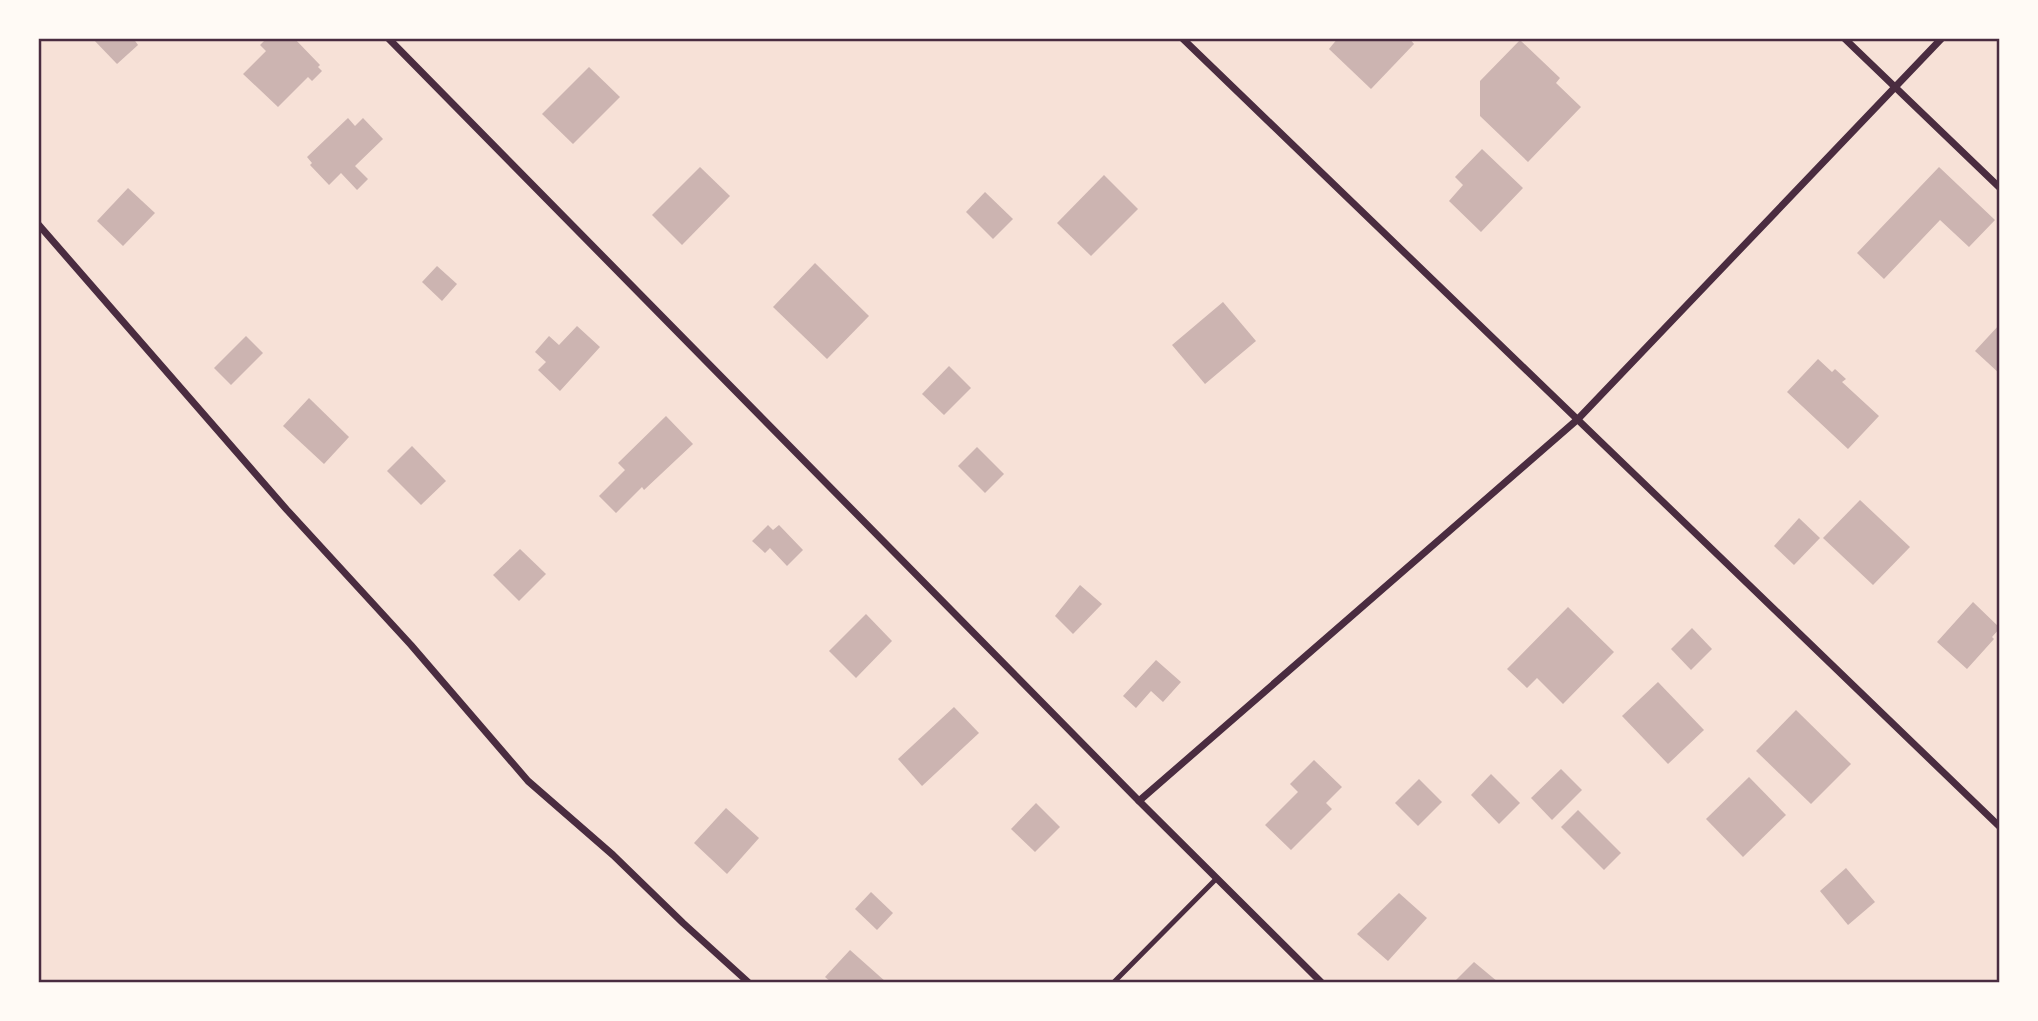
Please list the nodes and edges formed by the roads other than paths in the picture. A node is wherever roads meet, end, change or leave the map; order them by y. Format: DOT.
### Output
graph roads {
  1 [pos="388,38"];
  2 [pos="1182,38"];
  3 [pos="1844,38"];
  4 [pos="1942,38"];
  5 [pos="1894,88"];
  6 [pos="2000,188"];
  7 [pos="38,224"];
  8 [pos="1578,419"];
  9 [pos="1139,801"];
  10 [pos="2000,827"];
  11 [pos="1217,878"];
  12 [pos="748,982"];
  13 [pos="1114,982"];
  14 [pos="1321,982"];
  1 -- 9 [label="street"];
  2 -- 8 [label="street"];
  3 -- 5 [label="street"];
  4 -- 5 [label="street"];
  5 -- 6 [label="street"];
  5 -- 8 [label="street"];
  7 -- 12 [label="street"];
  8 -- 9 [label="street"];
  8 -- 10 [label="street"];
  9 -- 11 [label="street"];
  11 -- 13 [label="lane"];
  11 -- 14 [label="street"];
}
